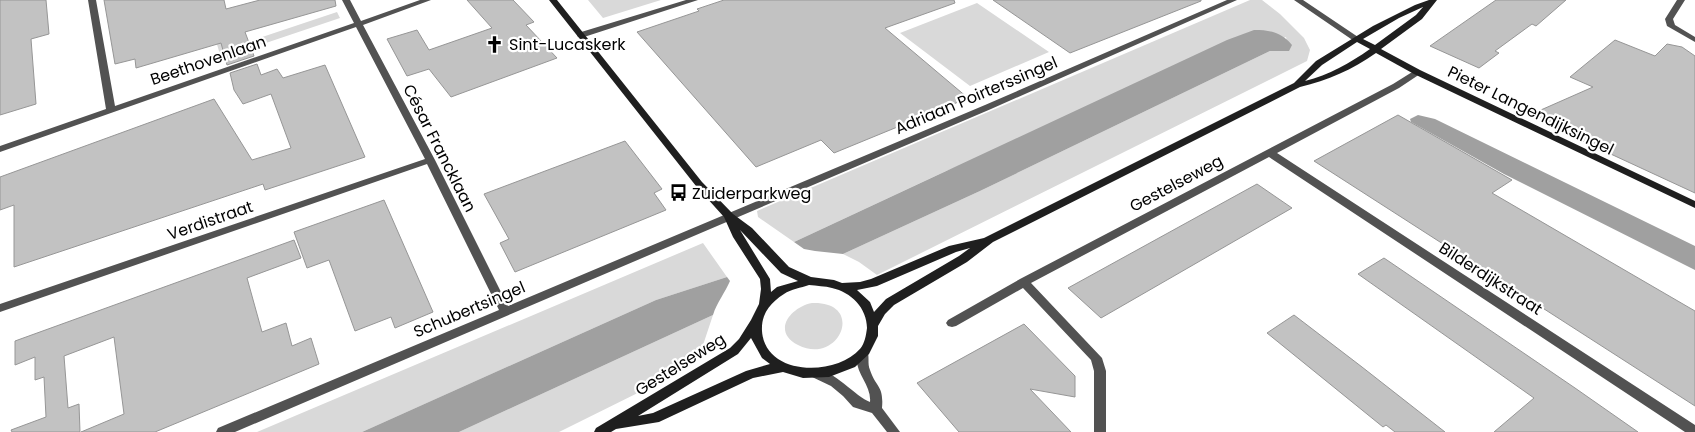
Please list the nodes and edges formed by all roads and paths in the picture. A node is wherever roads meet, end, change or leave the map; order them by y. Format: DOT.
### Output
graph roads {
  1 [pos="92,0"];
  2 [pos="346,0"];
  3 [pos="427,0"];
  4 [pos="553,0"];
  5 [pos="694,0"];
  6 [pos="1234,0"];
  7 [pos="1298,0"];
  8 [pos="1681,0"];
  9 [pos="1431,1"];
  10 [pos="358,23"];
  11 [pos="580,35"];
  12 [pos="1357,39"];
  13 [pos="1695,40"];
  14 [pos="1375,50"];
  15 [pos="1416,72"];
  16 [pos="1297,85"];
  17 [pos="111,110"];
  18 [pos="0,149"];
  19 [pos="1269,152"];
  20 [pos="430,160"];
  21 [pos="1695,205"];
  22 [pos="728,216"];
  23 [pos="989,239"];
  24 [pos="809,282"];
  25 [pos="1024,282"];
  26 [pos="840,285"];
  27 [pos="764,304"];
  28 [pos="0,308"];
  29 [pos="506,312"];
  30 [pos="755,323"];
  31 [pos="952,323"];
  32 [pos="873,324"];
  33 [pos="863,353"];
  34 [pos="784,367"];
  35 [pos="814,374"];
  36 [pos="876,409"];
  37 [pos="614,425"];
  38 [pos="222,432"];
  39 [pos="600,432"];
  40 [pos="894,432"];
  41 [pos="1100,432"];
  42 [pos="1695,432"];
  1 -- 17 [label="street"];
  2 -- 10 [label="street, César Francklaan"];
  3 -- 10 [label="street, Beethovenlaan"];
  4 -- 11 [label="main road"];
  5 -- 11 [label="street"];
  6 -- 22 [label="street, Adriaan Poirterssingel"];
  7 -- 12 [label="street"];
  8 -- 13 [label="street"];
  9 -- 12 [label="main road, Gestelseweg"];
  9 -- 14 [label="main road, Gestelseweg"];
  10 -- 17 [label="street, Beethovenlaan"];
  10 -- 20 [label="street, César Francklaan"];
  11 -- 22 [label="main road"];
  12 -- 14 [label="main road, Pieter Langendijksingel"];
  12 -- 16 [label="main road, Gestelseweg"];
  14 -- 15 [label="main road, Pieter Langendijksingel"];
  14 -- 16 [label="main road, Gestelseweg"];
  15 -- 19 [label="street, Gestelseweg"];
  15 -- 21 [label="main road, Pieter Langendijksingel"];
  16 -- 23 [label="main road, Gestelseweg"];
  17 -- 18 [label="street, Beethovenlaan"];
  19 -- 25 [label="street, Gestelseweg"];
  19 -- 42 [label="street, Bilderdijkstraat"];
  20 -- 28 [label="street, Verdistraat"];
  20 -- 29 [label="street, César Francklaan"];
  22 -- 24 [label="main road"];
  22 -- 27 [label="main road"];
  22 -- 29 [label="street, Schubertsingel"];
  23 -- 26 [label="main road, Gestelseweg"];
  23 -- 32 [label="main road, Gestelseweg"];
  24 -- 26 [label="main road"];
  24 -- 27 [label="main road"];
  25 -- 31 [label="street, Gestelseweg"];
  25 -- 41 [label="street"];
  26 -- 32 [label="main road"];
  27 -- 30 [label="main road"];
  29 -- 38 [label="street, Schubertsingel"];
  30 -- 34 [label="main road"];
  30 -- 37 [label="main road, Gestelseweg"];
  32 -- 33 [label="main road"];
  33 -- 35 [label="main road"];
  33 -- 36 [label="street"];
  34 -- 35 [label="main road"];
  34 -- 37 [label="main road, Gestelseweg"];
  35 -- 36 [label="street"];
  36 -- 40 [label="street"];
  37 -- 39 [label="main road, Gestelseweg"];
}
